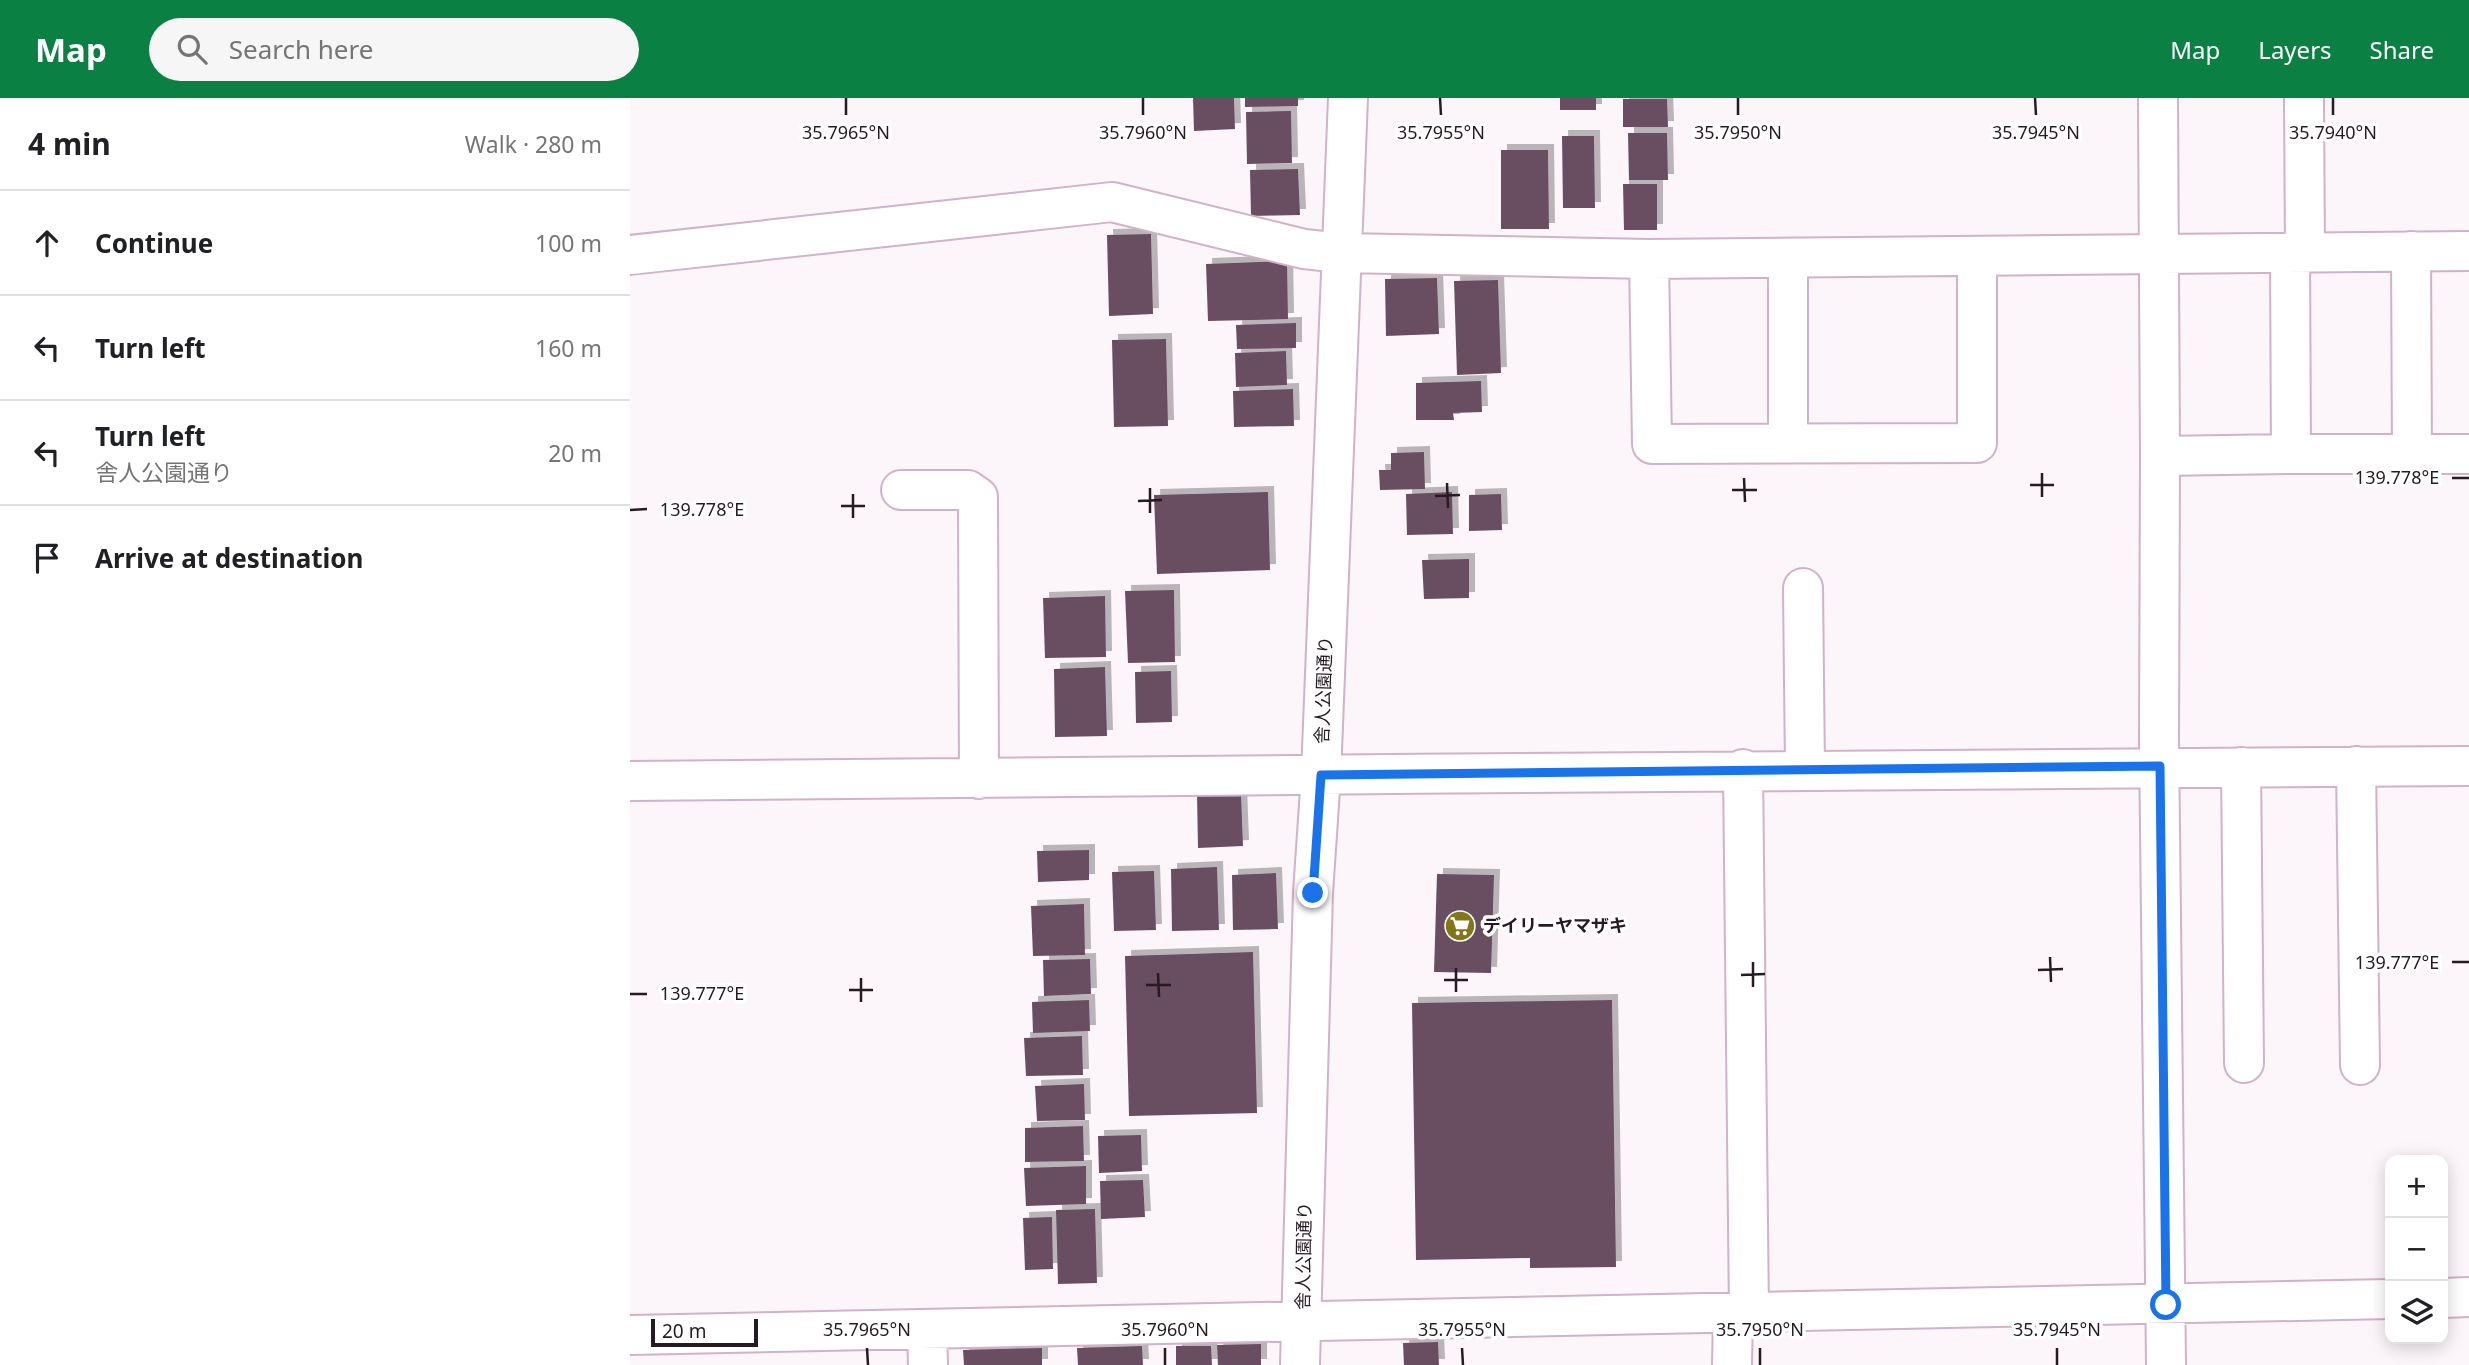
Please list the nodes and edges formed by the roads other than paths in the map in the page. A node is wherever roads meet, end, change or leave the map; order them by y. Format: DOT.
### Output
graph roads {
  1 [pos="1348,98"];
  2 [pos="2158,98"];
  3 [pos="2304,98"];
  4 [pos="2412,251"];
  5 [pos="2469,251"];
  6 [pos="2297,252"];
  7 [pos="1341,253"];
  8 [pos="2160,254"];
  9 [pos="630,255"];
  10 [pos="1977,257"];
  11 [pos="1649,259"];
  12 [pos="1788,259"];
  13 [pos="1788,443"];
  14 [pos="2291,454"];
  15 [pos="2412,454"];
  16 [pos="2469,454"];
  17 [pos="2160,456"];
  18 [pos="901,490"];
  19 [pos="1804,587"];
  20 [pos="2160,766"];
  21 [pos="2356,766"];
  22 [pos="2469,766"];
  23 [pos="2241,768"];
  24 [pos="1743,769"];
  25 [pos="1805,769"];
  26 [pos="1321,775"];
  27 [pos="979,779"];
  28 [pos="630,781"];
  29 [pos="2244,1063"];
  30 [pos="2360,1065"];
  31 [pos="2469,1297"];
  32 [pos="2448,1298"];
  33 [pos="2385,1299"];
  34 [pos="2166,1305"];
  35 [pos="1741,1315"];
  36 [pos="1302,1321"];
  37 [pos="630,1335"];
  38 [pos="928,1347"];
  39 [pos="1300,1365"];
  40 [pos="1732,1365"];
  41 [pos="2166,1365"];
  1 -- 7 [label="street, 舎人公園通り"];
  2 -- 8 [label="street"];
  3 -- 6 [label="street"];
  4 -- 5 [label="street"];
  4 -- 6 [label="street"];
  4 -- 15 [label="street"];
  6 -- 8 [label="street"];
  6 -- 14 [label="street"];
  7 -- 9 [label="street"];
  7 -- 11 [label="street"];
  7 -- 26 [label="street, 舎人公園通り"];
  8 -- 10 [label="street"];
  8 -- 17 [label="street"];
  10 -- 12 [label="street"];
  10 -- 13 [label="street"];
  11 -- 12 [label="street"];
  11 -- 13 [label="street"];
  12 -- 13 [label="street"];
  14 -- 15 [label="street"];
  14 -- 17 [label="street"];
  15 -- 16 [label="street"];
  17 -- 20 [label="street"];
  18 -- 27 [label="street"];
  19 -- 25 [label="street"];
  20 -- 23 [label="street"];
  20 -- 25 [label="street"];
  20 -- 34 [label="street"];
  21 -- 22 [label="street"];
  21 -- 23 [label="street"];
  21 -- 30 [label="street"];
  23 -- 29 [label="street"];
  24 -- 25 [label="street"];
  24 -- 26 [label="street"];
  24 -- 35 [label="street"];
  26 -- 27 [label="street"];
  26 -- 36 [label="street, 舎人公園通り"];
  27 -- 28 [label="street"];
  31 -- 32 [label="street"];
  33 -- 34 [label="street"];
  34 -- 35 [label="street"];
  34 -- 41 [label="street"];
  35 -- 36 [label="street"];
  35 -- 40 [label="street"];
  36 -- 38 [label="street"];
  36 -- 39 [label="street, 舎人公園通り"];
  37 -- 38 [label="street"];
}
